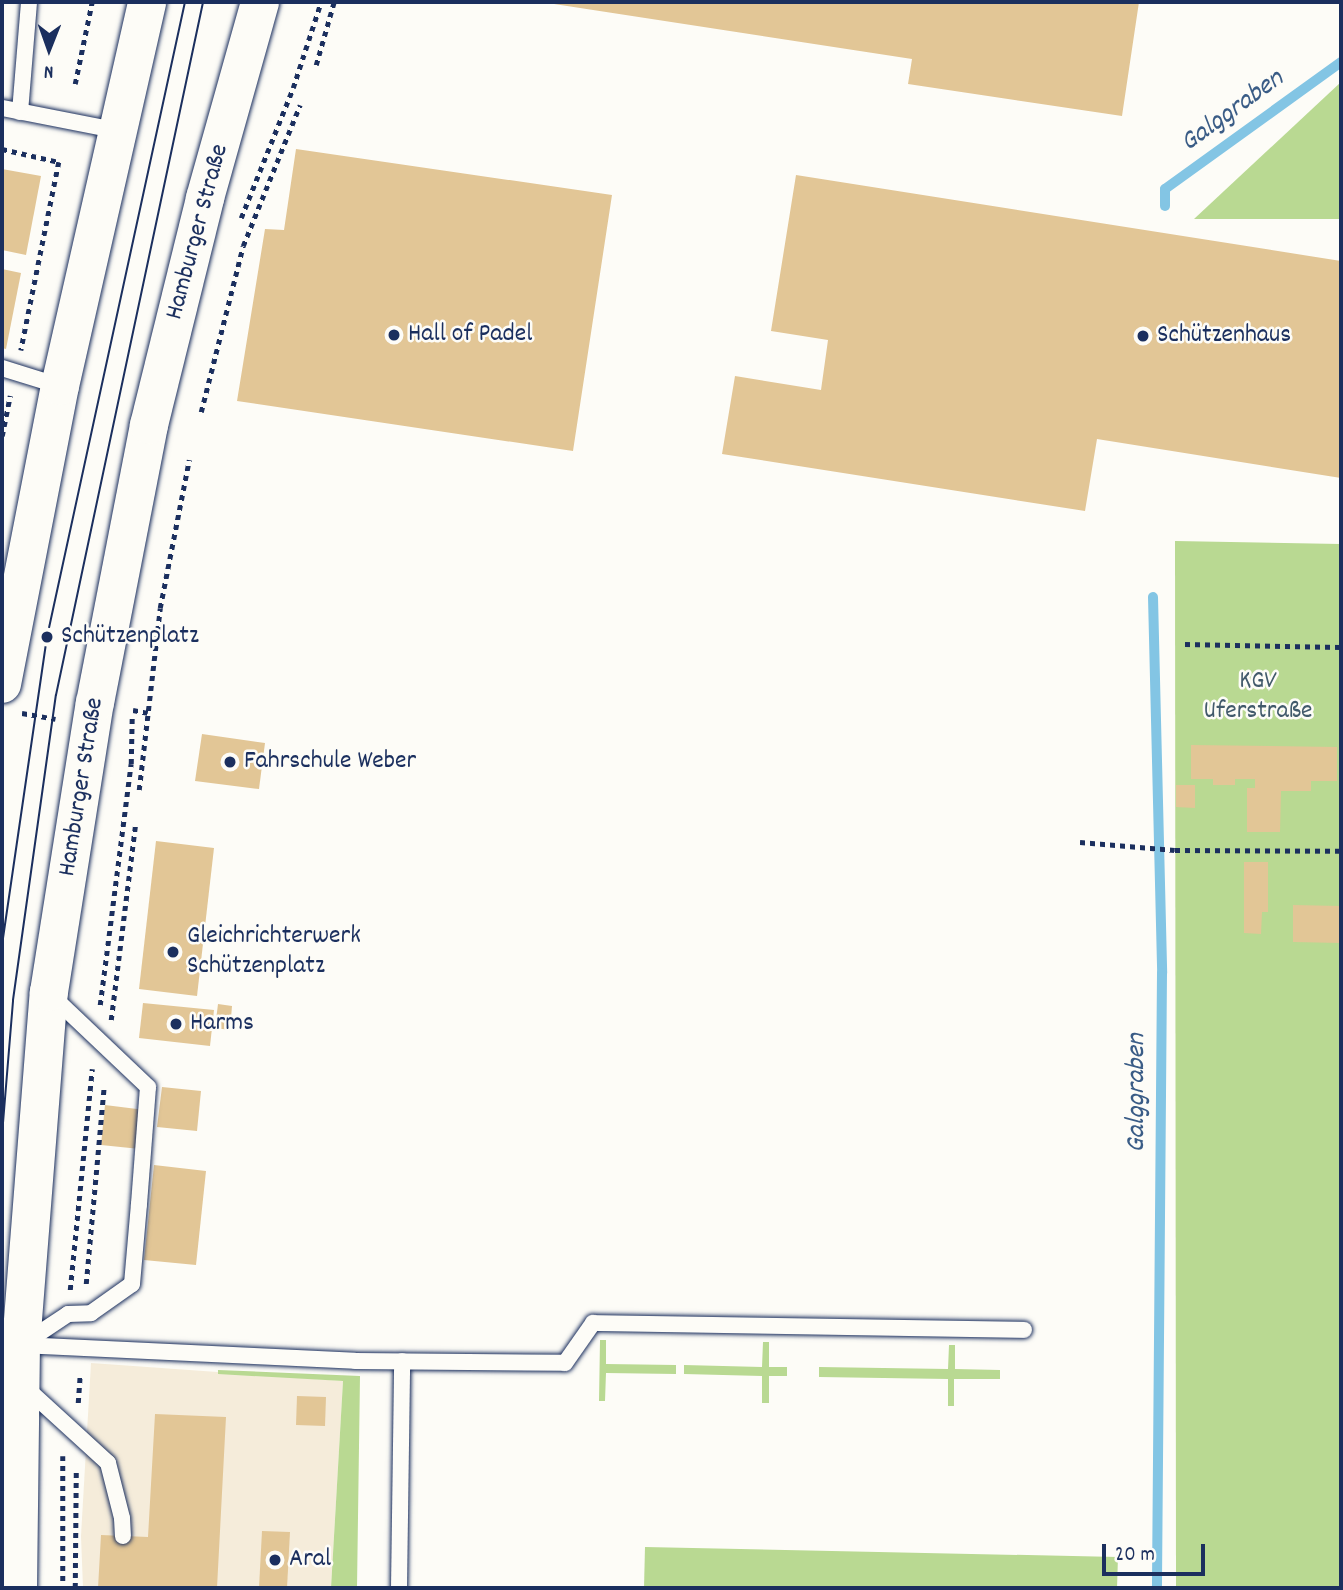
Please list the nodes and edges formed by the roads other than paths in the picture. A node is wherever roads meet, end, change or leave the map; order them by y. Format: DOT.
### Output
graph roads {
  1 [pos="29,2"];
  2 [pos="147,2"];
  3 [pos="260,2"];
  4 [pos="2,108"];
  5 [pos="20,112"];
  6 [pos="119,131"];
  7 [pos="9,370"];
  8 [pos="60,386"];
  9 [pos="2,684"];
  10 [pos="48,992"];
  11 [pos="1024,1330"];
  12 [pos="21,1345"];
  13 [pos="402,1361"];
  14 [pos="20,1383"];
  15 [pos="123,1536"];
  16 [pos="19,1588"];
  17 [pos="399,1588"];
  1 -- 5 [label="lane"];
  2 -- 6 [label="main road"];
  3 -- 10 [label="main road, Hamburger Straße"];
  4 -- 5 [label="lane"];
  5 -- 6 [label="lane"];
  6 -- 8 [label="main road"];
  7 -- 8 [label="lane"];
  8 -- 9 [label="main road"];
  10 -- 12 [label="main road, Hamburger Straße"];
  10 -- 12 [label="lane"];
  11 -- 13 [label="lane"];
  12 -- 13 [label="lane"];
  12 -- 14 [label="main road, Hamburger Straße"];
  13 -- 17 [label="lane"];
  14 -- 15 [label="lane"];
  14 -- 16 [label="main road, Hamburger Straße"];
}
